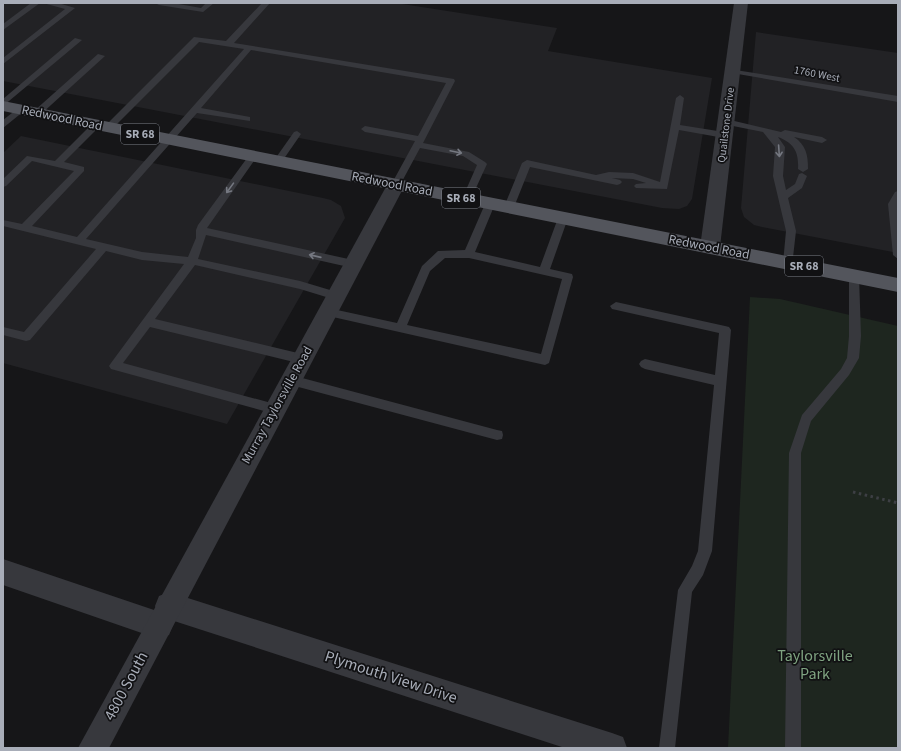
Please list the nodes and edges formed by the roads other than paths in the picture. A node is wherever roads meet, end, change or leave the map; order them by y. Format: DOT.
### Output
graph roads {
  1 [pos="36,3"];
  2 [pos="46,3"];
  3 [pos="159,3"];
  4 [pos="210,3"];
  5 [pos="266,3"];
  6 [pos="741,3"];
  7 [pos="3,28"];
  8 [pos="78,40"];
  9 [pos="228,44"];
  10 [pos="250,48"];
  11 [pos="101,56"];
  12 [pos="3,62"];
  13 [pos="732,72"];
  14 [pos="680,98"];
  15 [pos="898,99"];
  16 [pos="3,104"];
  17 [pos="21,109"];
  18 [pos="196,110"];
  19 [pos="38,113"];
  20 [pos="247,119"];
  21 [pos="3,125"];
  22 [pos="103,126"];
  23 [pos="674,127"];
  24 [pos="365,128"];
  25 [pos="725,129"];
  26 [pos="766,130"];
  27 [pos="297,134"];
  28 [pos="170,139"];
  29 [pos="822,140"];
  30 [pos="419,142"];
  31 [pos="253,156"];
  32 [pos="278,161"];
  33 [pos="57,164"];
  34 [pos="595,176"];
  35 [pos="617,182"];
  36 [pos="3,184"];
  37 [pos="396,185"];
  38 [pos="640,186"];
  39 [pos="664,187"];
  40 [pos="898,194"];
  41 [pos="784,196"];
  42 [pos="468,199"];
  43 [pos="490,204"];
  44 [pos="509,207"];
  45 [pos="563,218"];
  46 [pos="3,223"];
  47 [pos="24,228"];
  48 [pos="201,230"];
  49 [pos="79,241"];
  50 [pos="104,247"];
  51 [pos="710,247"];
  52 [pos="469,254"];
  53 [pos="898,255"];
  54 [pos="192,261"];
  55 [pos="788,263"];
  56 [pos="353,264"];
  57 [pos="544,271"];
  58 [pos="854,276"];
  59 [pos="898,285"];
  60 [pos="332,304"];
  61 [pos="616,306"];
  62 [pos="148,322"];
  63 [pos="400,328"];
  64 [pos="3,331"];
  65 [pos="302,359"];
  66 [pos="645,364"];
  67 [pos="291,380"];
  68 [pos="720,381"];
  69 [pos="275,408"];
  70 [pos="498,435"];
  71 [pos="3,572"];
  72 [pos="164,615"];
  73 [pos="93,748"];
  74 [pos="612,748"];
  75 [pos="667,748"];
  76 [pos="793,748"];
  1 -- 7 [label="lane"];
  2 -- 12 [label="lane"];
  3 -- 4 [label="lane"];
  5 -- 9 [label="lane"];
  6 -- 13 [label="street, Quailstone Drive"];
  8 -- 16 [label="lane"];
  9 -- 10 [label="lane"];
  9 -- 22 [label="lane"];
  10 -- 18 [label="lane"];
  10 -- 30 [label="lane"];
  11 -- 19 [label="lane"];
  13 -- 15 [label="lane, 1760 West"];
  13 -- 25 [label="street, Quailstone Drive"];
  14 -- 23 [label="lane"];
  16 -- 17 [label="main road, Redwood Road / SR 68"];
  17 -- 19 [label="main road, Redwood Road / SR 68"];
  17 -- 21 [label="lane"];
  18 -- 20 [label="lane"];
  18 -- 28 [label="lane"];
  19 -- 22 [label="main road, Redwood Road / SR 68"];
  22 -- 28 [label="main road, Redwood Road / SR 68"];
  22 -- 33 [label="lane"];
  23 -- 25 [label="lane"];
  23 -- 39 [label="lane"];
  24 -- 30 [label="lane"];
  25 -- 26 [label="lane"];
  25 -- 51 [label="street, Quailstone Drive"];
  26 -- 29 [label="lane"];
  26 -- 41 [label="lane, one-way"];
  26 -- 41 [label="lane"];
  27 -- 32 [label="lane"];
  28 -- 31 [label="main road, Redwood Road / SR 68"];
  28 -- 49 [label="lane"];
  30 -- 37 [label="lane"];
  30 -- 42 [label="lane, one-way"];
  31 -- 32 [label="main road, Redwood Road / SR 68"];
  31 -- 48 [label="lane, one-way"];
  32 -- 37 [label="main road, Redwood Road / SR 68"];
  33 -- 36 [label="lane"];
  33 -- 47 [label="lane"];
  34 -- 35 [label="lane"];
  34 -- 39 [label="lane"];
  34 -- 44 [label="lane"];
  37 -- 42 [label="main road, Redwood Road / SR 68"];
  37 -- 56 [label="street, Murray Taylorsville Road"];
  38 -- 39 [label="lane"];
  40 -- 53 [label="lane"];
  41 -- 55 [label="lane"];
  42 -- 43 [label="main road, Redwood Road / SR 68"];
  43 -- 44 [label="main road, Redwood Road / SR 68"];
  43 -- 52 [label="lane"];
  44 -- 45 [label="main road, Redwood Road / SR 68"];
  45 -- 51 [label="main road, Redwood Road / SR 68"];
  45 -- 57 [label="lane"];
  46 -- 47 [label="lane"];
  47 -- 49 [label="lane"];
  48 -- 54 [label="lane"];
  56 -- 48 [label="lane, one-way"];
  49 -- 50 [label="lane"];
  50 -- 54 [label="lane"];
  50 -- 64 [label="lane"];
  51 -- 55 [label="main road, Redwood Road / SR 68"];
  52 -- 57 [label="lane"];
  52 -- 63 [label="lane"];
  54 -- 60 [label="lane"];
  54 -- 62 [label="lane"];
  55 -- 58 [label="main road, Redwood Road / SR 68"];
  56 -- 60 [label="street, Murray Taylorsville Road"];
  57 -- 63 [label="lane"];
  58 -- 59 [label="main road, Redwood Road / SR 68"];
  58 -- 76 [label="lane"];
  60 -- 63 [label="lane"];
  60 -- 65 [label="street, Murray Taylorsville Road"];
  61 -- 68 [label="lane"];
  62 -- 65 [label="lane"];
  62 -- 69 [label="lane"];
  65 -- 67 [label="street, Murray Taylorsville Road"];
  66 -- 68 [label="lane"];
  67 -- 69 [label="street, Murray Taylorsville Road"];
  67 -- 70 [label="lane"];
  68 -- 75 [label="lane"];
  69 -- 72 [label="street, Murray Taylorsville Road"];
  71 -- 72 [label="street, Plymouth View Drive"];
  72 -- 73 [label="street, 4800 South"];
  72 -- 74 [label="street, Plymouth View Drive"];
}
